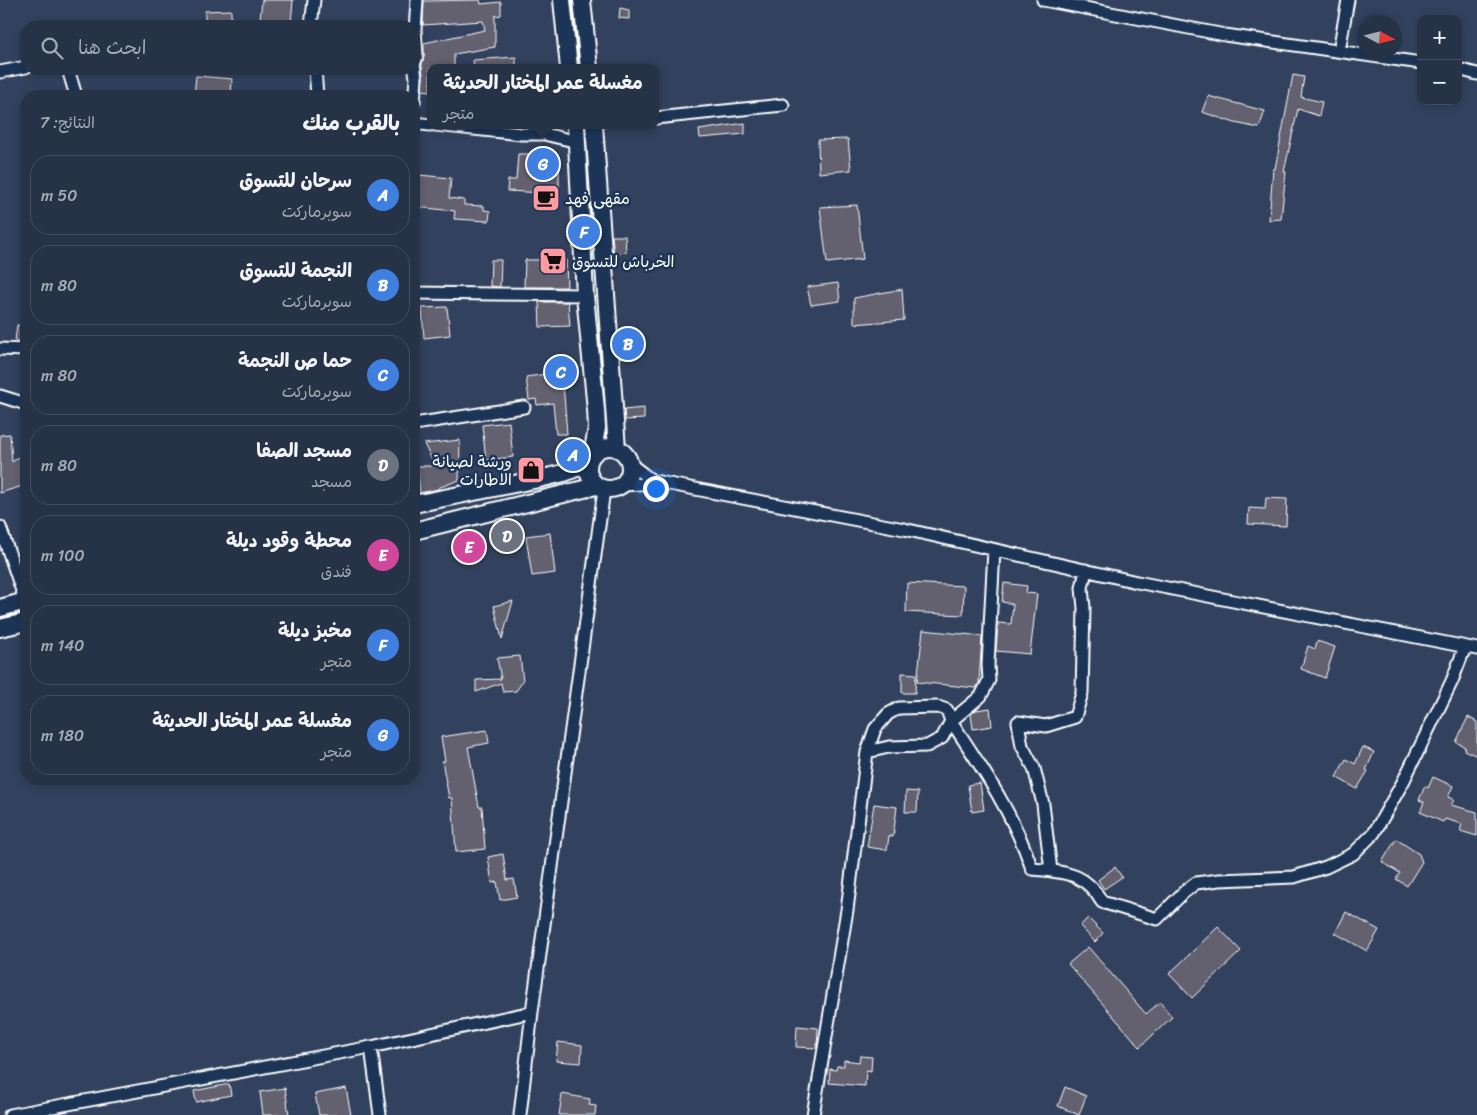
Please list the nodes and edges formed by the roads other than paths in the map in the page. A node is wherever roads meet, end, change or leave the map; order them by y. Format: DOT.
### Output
graph roads {
  1 [pos="314,0"];
  2 [pos="417,0"];
  3 [pos="562,0"];
  4 [pos="582,0"];
  5 [pos="1043,0"];
  6 [pos="1348,0"];
  7 [pos="1085,4"];
  8 [pos="312,20"];
  9 [pos="416,20"];
  10 [pos="1339,51"];
  11 [pos="1417,62"];
  12 [pos="569,64"];
  13 [pos="589,64"];
  14 [pos="20,68"];
  15 [pos="1462,70"];
  16 [pos="0,72"];
  17 [pos="1477,74"];
  18 [pos="70,75"];
  19 [pos="315,75"];
  20 [pos="416,75"];
  21 [pos="74,90"];
  22 [pos="317,90"];
  23 [pos="415,90"];
  24 [pos="783,105"];
  25 [pos="659,118"];
  26 [pos="473,129"];
  27 [pos="576,129"];
  28 [pos="594,129"];
  29 [pos="578,142"];
  30 [pos="420,293"];
  31 [pos="585,295"];
  32 [pos="0,349"];
  33 [pos="20,350"];
  34 [pos="0,396"];
  35 [pos="20,402"];
  36 [pos="524,407"];
  37 [pos="420,423"];
  38 [pos="617,448"];
  39 [pos="590,459"];
  40 [pos="629,463"];
  41 [pos="664,483"];
  42 [pos="623,485"];
  43 [pos="600,488"];
  44 [pos="420,503"];
  45 [pos="0,526"];
  46 [pos="420,530"];
  47 [pos="994,550"];
  48 [pos="1086,570"];
  49 [pos="20,584"];
  50 [pos="20,603"];
  51 [pos="0,608"];
  52 [pos="20,623"];
  53 [pos="0,628"];
  54 [pos="1465,647"];
  55 [pos="1477,649"];
  56 [pos="951,721"];
  57 [pos="867,752"];
  58 [pos="1051,871"];
  59 [pos="532,1012"];
  60 [pos="371,1046"];
  61 [pos="38,1112"];
  62 [pos="10,1115"];
  63 [pos="380,1115"];
  64 [pos="520,1115"];
  65 [pos="814,1115"];
  1 -- 8 [label="street"];
  2 -- 9 [label="street"];
  3 -- 12 [label="main road"];
  4 -- 13 [label="main road"];
  5 -- 7 [label="street"];
  6 -- 10 [label="street"];
  7 -- 10 [label="street"];
  10 -- 11 [label="street"];
  14 -- 16 [label="street"];
  15 -- 17 [label="street"];
  18 -- 21 [label="street"];
  19 -- 22 [label="street"];
  20 -- 23 [label="street"];
  24 -- 25 [label="street"];
  26 -- 29 [label="street"];
  27 -- 29 [label="main road"];
  28 -- 38 [label="main road"];
  29 -- 31 [label="main road"];
  30 -- 31 [label="street"];
  31 -- 39 [label="main road"];
  32 -- 33 [label="street"];
  34 -- 35 [label="street"];
  36 -- 37 [label="street"];
  38 -- 39 [label="main road"];
  38 -- 40 [label="main road"];
  39 -- 43 [label="main road"];
  39 -- 44 [label="main road"];
  40 -- 41 [label="street"];
  40 -- 42 [label="main road"];
  41 -- 42 [label="street"];
  41 -- 47 [label="street"];
  42 -- 43 [label="main road"];
  43 -- 46 [label="main road"];
  43 -- 59 [label="street"];
  45 -- 49 [label="street"];
  47 -- 48 [label="street"];
  47 -- 56 [label="street"];
  48 -- 54 [label="street"];
  48 -- 58 [label="street"];
  50 -- 51 [label="main road"];
  52 -- 53 [label="main road"];
  54 -- 55 [label="street"];
  54 -- 58 [label="street"];
  56 -- 57 [label="street"];
  56 -- 57 [label="street"];
  56 -- 58 [label="street"];
  57 -- 65 [label="street"];
  59 -- 60 [label="street"];
  59 -- 64 [label="street"];
  60 -- 61 [label="street"];
  60 -- 63 [label="street"];
  61 -- 62 [label="street"];
}
